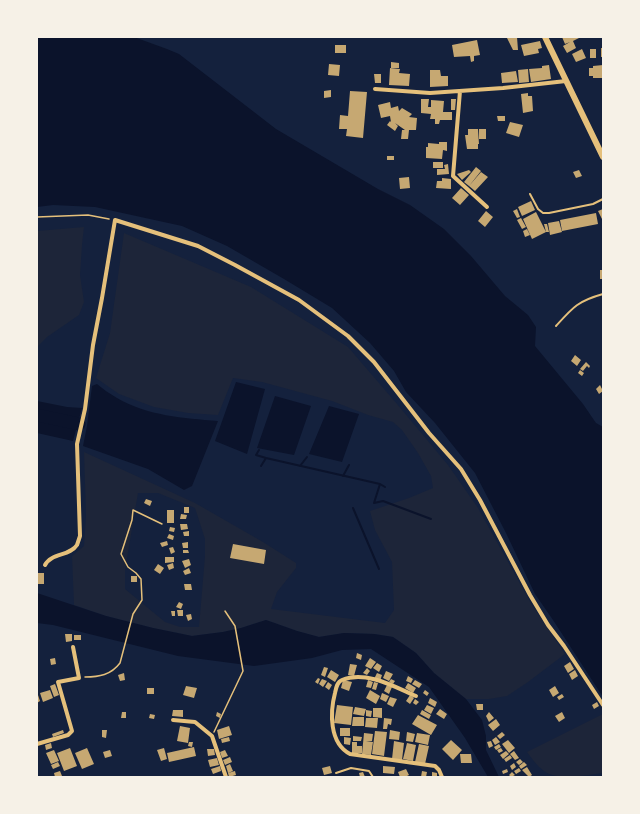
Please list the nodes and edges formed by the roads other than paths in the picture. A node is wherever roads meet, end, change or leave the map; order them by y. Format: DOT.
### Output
graph roads {
  1 [pos="545,37"];
  2 [pos="566,81"];
  3 [pos="375,89"];
  4 [pos="460,91"];
  5 [pos="603,157"];
  6 [pos="530,194"];
  7 [pos="603,199"];
  8 [pos="487,207"];
  9 [pos="603,294"];
  10 [pos="556,326"];
  11 [pos="45,565"];
  12 [pos="73,647"];
  13 [pos="416,696"];
  14 [pos="603,705"];
  15 [pos="173,720"];
  16 [pos="37,744"];
  17 [pos="336,773"];
  18 [pos="226,777"];
  19 [pos="373,777"];
  20 [pos="442,777"];
  1 -- 2 [label="main road"];
  2 -- 4 [label="street"];
  2 -- 5 [label="main road"];
  3 -- 4 [label="street"];
  4 -- 8 [label="street"];
  6 -- 7 [label="lane"];
  9 -- 10 [label="lane"];
  11 -- 14 [label="street"];
  12 -- 16 [label="street"];
  13 -- 20 [label="street"];
  15 -- 18 [label="street"];
  17 -- 19 [label="lane"];
}
